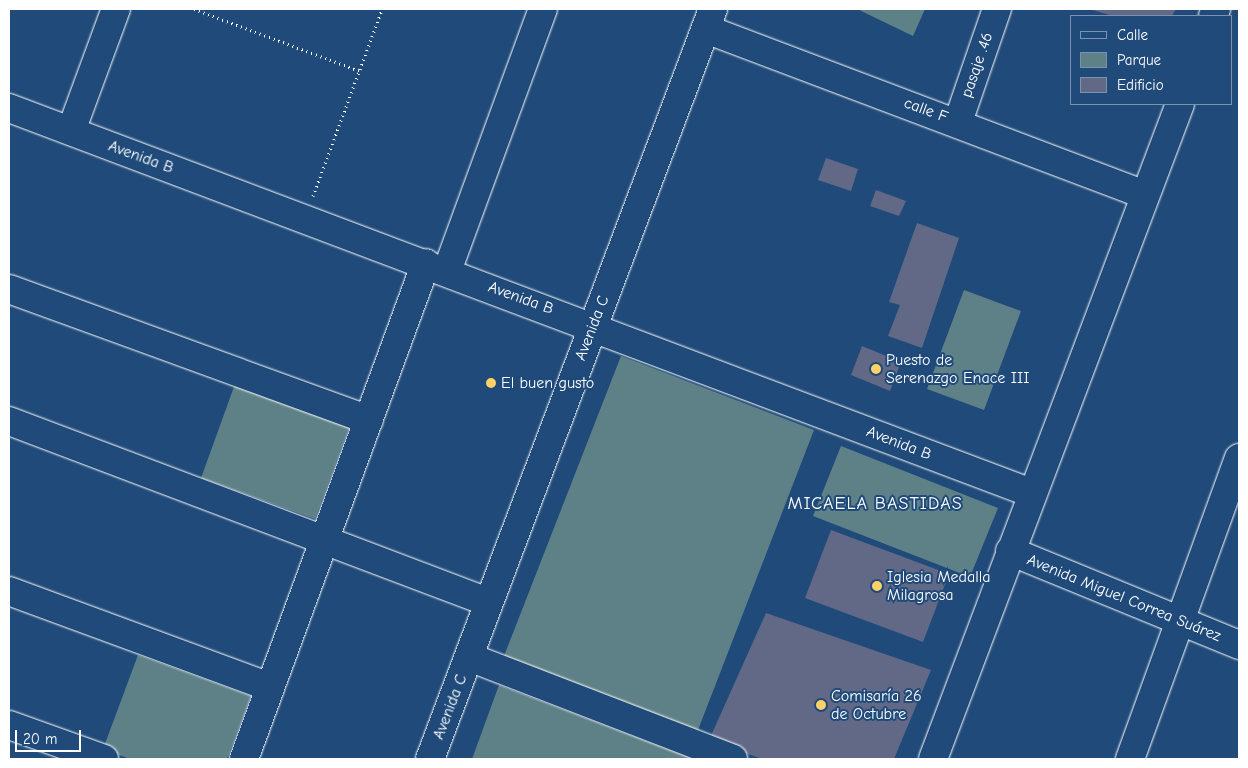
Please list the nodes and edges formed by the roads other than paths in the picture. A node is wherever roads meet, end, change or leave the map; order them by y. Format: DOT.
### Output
graph roads {
  1 [pos="116,9"];
  2 [pos="543,9"];
  3 [pos="997,9"];
  4 [pos="710,19"];
  5 [pos="1180,105"];
  6 [pos="9,108"];
  7 [pos="958,122"];
  8 [pos="71,131"];
  9 [pos="1145,196"];
  10 [pos="436,267"];
  11 [pos="9,289"];
  12 [pos="594,325"];
  13 [pos="369,420"];
  14 [pos="9,421"];
  15 [pos="1239,460"];
  16 [pos="1031,493"];
  17 [pos="325,542"];
  18 [pos="1010,551"];
  19 [pos="9,591"];
  20 [pos="488,602"];
  21 [pos="1177,622"];
  22 [pos="1239,645"];
  23 [pos="468,657"];
  24 [pos="270,687"];
  25 [pos="9,726"];
  26 [pos="104,759"];
  27 [pos="244,759"];
  28 [pos="430,759"];
  29 [pos="733,759"];
  30 [pos="933,759"];
  31 [pos="1130,759"];
  1 -- 8 [label="street"];
  2 -- 10 [label="street"];
  3 -- 7 [label="street, pasaje .46"];
  4 -- 7 [label="street, calle F"];
  4 -- 12 [label="street, Avenida C"];
  5 -- 9 [label="street"];
  6 -- 8 [label="street, Avenida B"];
  7 -- 9 [label="street, calle F"];
  8 -- 10 [label="street, Avenida B"];
  9 -- 16 [label="street"];
  10 -- 12 [label="street, Avenida B"];
  10 -- 13 [label="street"];
  11 -- 13 [label="street"];
  12 -- 16 [label="street, Avenida B"];
  12 -- 20 [label="street, Avenida C"];
  13 -- 17 [label="street"];
  14 -- 17 [label="street"];
  15 -- 21 [label="street"];
  16 -- 18 [label="street"];
  17 -- 20 [label="street"];
  17 -- 24 [label="street"];
  18 -- 21 [label="street, Avenida Miguel Correa Suárez"];
  18 -- 30 [label="street"];
  19 -- 24 [label="street"];
  20 -- 23 [label="street, Avenida C"];
  21 -- 22 [label="street, Avenida Miguel Correa Suárez"];
  21 -- 31 [label="street"];
  23 -- 28 [label="street, Avenida C"];
  23 -- 29 [label="street"];
  24 -- 27 [label="street"];
  25 -- 26 [label="street"];
}
